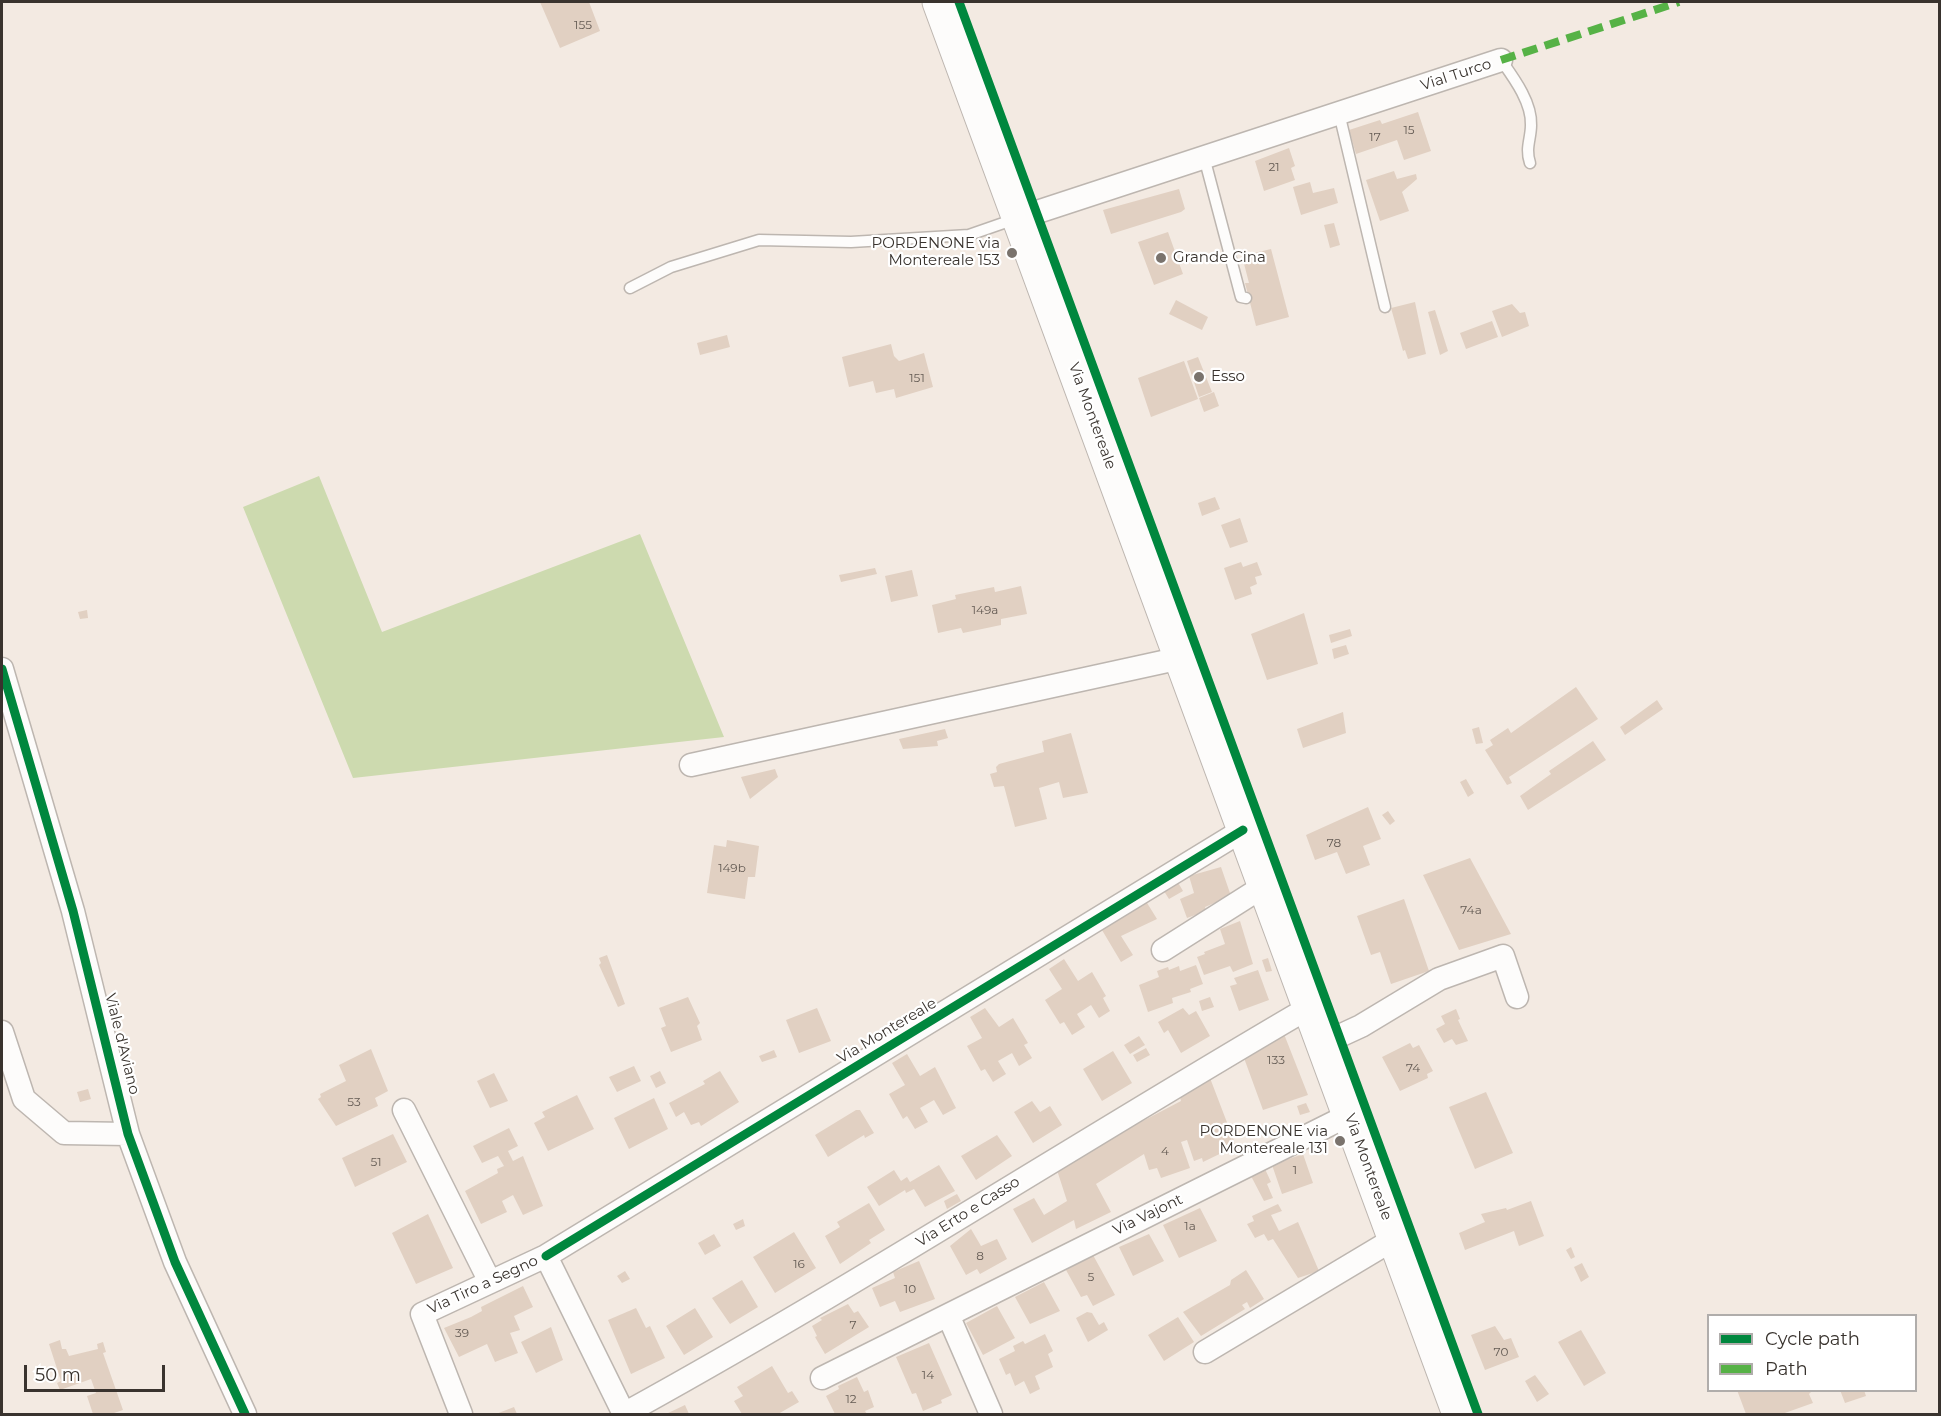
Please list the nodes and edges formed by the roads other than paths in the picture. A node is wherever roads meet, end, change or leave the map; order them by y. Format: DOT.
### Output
graph roads {
  1 [pos="939,2"];
  2 [pos="1501,60"];
  3 [pos="1339,113"];
  4 [pos="1204,157"];
  5 [pos="1530,163"];
  6 [pos="1018,218"];
  7 [pos="630,288"];
  8 [pos="1246,298"];
  9 [pos="1385,307"];
  10 [pos="1181,658"];
  11 [pos="2,669"];
  12 [pos="692,765"];
  13 [pos="1243,830"];
  14 [pos="1264,886"];
  15 [pos="1163,950"];
  16 [pos="1517,997"];
  17 [pos="1310,1007"];
  18 [pos="2,1032"];
  19 [pos="1322,1044"];
  20 [pos="404,1110"];
  21 [pos="1349,1115"];
  22 [pos="128,1134"];
  23 [pos="1394,1239"];
  24 [pos="546,1256"];
  25 [pos="490,1282"];
  26 [pos="949,1317"];
  27 [pos="1205,1352"];
  28 [pos="822,1378"];
  29 [pos="245,1414"];
  30 [pos="461,1414"];
  31 [pos="624,1414"];
  32 [pos="991,1414"];
  33 [pos="1459,1414"];
  1 -- 6 [label="main road, Via Montereale"];
  2 -- 3 [label="street, Vial Turco"];
  2 -- 5 [label="lane, Vial Turco"];
  3 -- 4 [label="street, Vial Turco"];
  3 -- 9 [label="lane"];
  4 -- 6 [label="street, Vial Turco"];
  4 -- 8 [label="lane"];
  6 -- 7 [label="lane"];
  6 -- 10 [label="main road, Via Montereale"];
  10 -- 12 [label="street"];
  10 -- 13 [label="main road, Via Montereale"];
  11 -- 22 [label="street, Viale d'Aviano"];
  13 -- 14 [label="main road, Via Montereale"];
  13 -- 24 [label="street, Via Montereale"];
  14 -- 15 [label="street"];
  14 -- 17 [label="main road, Via Montereale"];
  16 -- 19 [label="street"];
  17 -- 19 [label="main road, Via Montereale"];
  17 -- 31 [label="street, Via Erto e Casso"];
  18 -- 22 [label="street"];
  19 -- 21 [label="main road, Via Montereale"];
  20 -- 25 [label="street"];
  21 -- 23 [label="main road, Via Montereale"];
  21 -- 26 [label="street, Via Vajont"];
  22 -- 29 [label="street, Viale d'Aviano"];
  23 -- 27 [label="street"];
  23 -- 33 [label="main road, Via Montereale"];
  24 -- 25 [label="street, Via Tiro a Segno"];
  24 -- 31 [label="street, Via Tiro a Segno"];
  25 -- 30 [label="street, Via Tiro a Segno"];
  26 -- 28 [label="street, Via Vajont"];
  26 -- 32 [label="street"];
}
